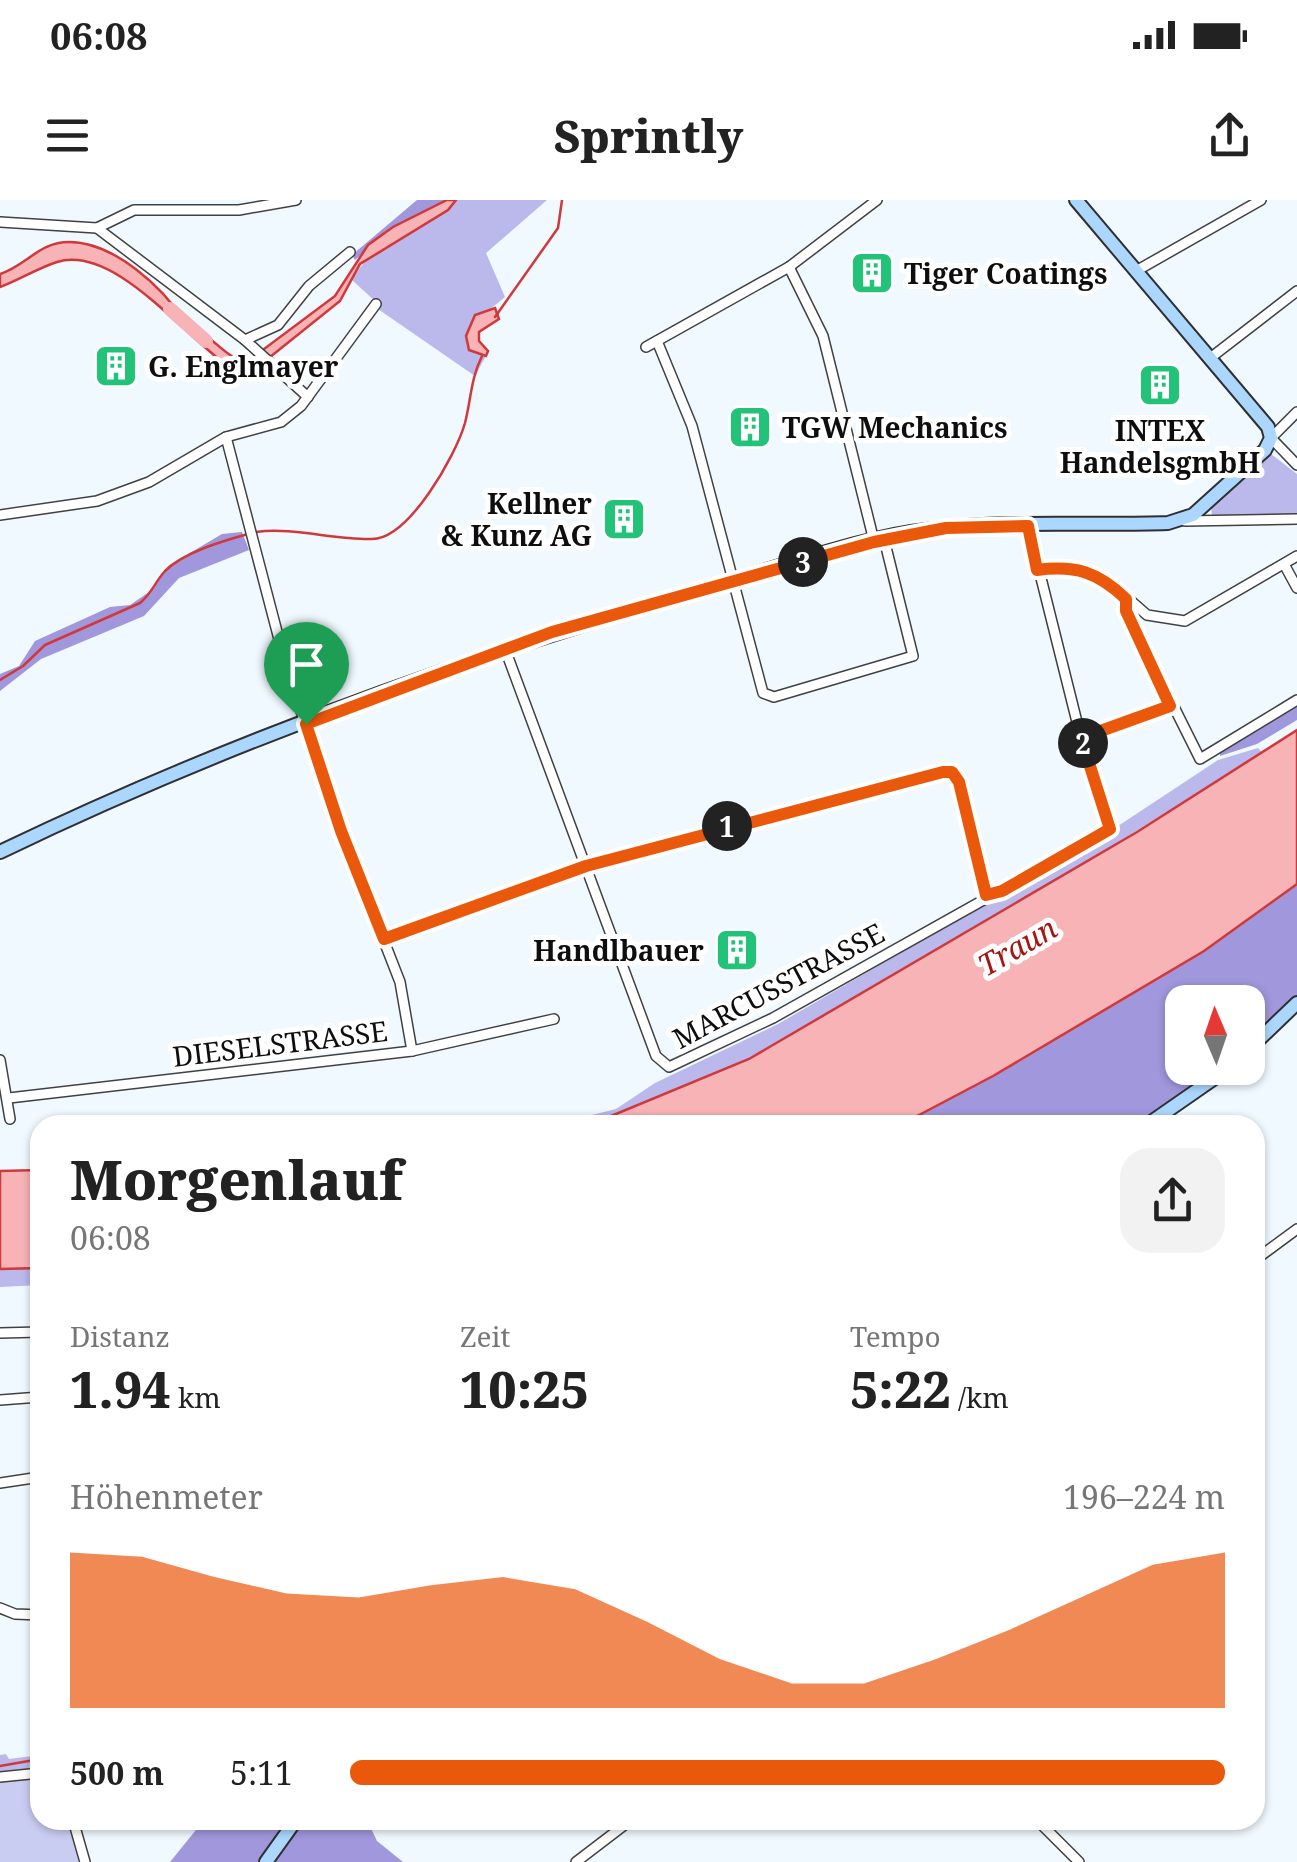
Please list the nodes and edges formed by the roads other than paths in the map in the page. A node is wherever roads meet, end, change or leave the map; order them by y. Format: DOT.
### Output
graph roads {
  1 [pos="296,200"];
  2 [pos="877,200"];
  3 [pos="1076,200"];
  4 [pos="1261,200"];
  5 [pos="132,205"];
  6 [pos="0,222"];
  7 [pos="97,228"];
  8 [pos="350,252"];
  9 [pos="789,267"];
  10 [pos="1136,272"];
  11 [pos="1297,291"];
  12 [pos="376,304"];
  13 [pos="245,340"];
  14 [pos="657,341"];
  15 [pos="646,347"];
  16 [pos="1210,358"];
  17 [pos="308,397"];
  18 [pos="1297,412"];
  19 [pos="226,437"];
  20 [pos="1270,438"];
  21 [pos="1297,465"];
  22 [pos="0,515"];
  23 [pos="1297,519"];
  24 [pos="1182,521"];
  25 [pos="1028,526"];
  26 [pos="879,540"];
  27 [pos="1297,556"];
  28 [pos="1284,564"];
  29 [pos="1037,570"];
  30 [pos="734,580"];
  31 [pos="1297,588"];
  32 [pos="1126,599"];
  33 [pos="505,649"];
  34 [pos="1297,700"];
  35 [pos="1170,706"];
  36 [pos="306,724"];
  37 [pos="1081,738"];
  38 [pos="0,852"];
  39 [pos="586,866"];
  40 [pos="986,895"];
  41 [pos="384,939"];
  42 [pos="1297,1003"];
  43 [pos="554,1020"];
  44 [pos="1265,1034"];
  45 [pos="412,1051"];
  46 [pos="0,1060"];
  47 [pos="1204,1085"];
  48 [pos="9,1098"];
  49 [pos="1161,1115"];
  50 [pos="10,1119"];
  51 [pos="1297,1229"];
  52 [pos="1265,1253"];
  53 [pos="30,1332"];
  54 [pos="0,1333"];
  55 [pos="30,1398"];
  56 [pos="0,1400"];
  57 [pos="30,1478"];
  58 [pos="0,1482"];
  59 [pos="0,1608"];
  60 [pos="30,1614"];
  61 [pos="30,1774"];
  62 [pos="0,1777"];
  63 [pos="76,1830"];
  64 [pos="289,1830"];
  65 [pos="619,1830"];
  66 [pos="1048,1830"];
  67 [pos="85,1862"];
  68 [pos="266,1862"];
  69 [pos="576,1862"];
  70 [pos="1079,1862"];
  1 -- 5 [label="street"];
  2 -- 9 [label="street"];
  3 -- 10 [label="main road"];
  4 -- 10 [label="street"];
  5 -- 7 [label="street"];
  6 -- 7 [label="street"];
  7 -- 13 [label="street"];
  8 -- 13 [label="street"];
  9 -- 14 [label="street"];
  9 -- 26 [label="street"];
  10 -- 16 [label="main road"];
  11 -- 16 [label="street"];
  12 -- 17 [label="street"];
  13 -- 17 [label="street"];
  14 -- 15 [label="street"];
  14 -- 30 [label="street"];
  16 -- 20 [label="main road"];
  17 -- 19 [label="street"];
  18 -- 20 [label="street"];
  19 -- 22 [label="street"];
  19 -- 36 [label="street"];
  20 -- 21 [label="street"];
  20 -- 24 [label="main road"];
  23 -- 24 [label="street"];
  24 -- 25 [label="main road"];
  25 -- 26 [label="main road"];
  25 -- 29 [label="street"];
  26 -- 30 [label="main road"];
  26 -- 30 [label="street"];
  27 -- 28 [label="street"];
  28 -- 31 [label="street"];
  28 -- 32 [label="street"];
  29 -- 32 [label="street"];
  29 -- 37 [label="street"];
  30 -- 33 [label="main road"];
  32 -- 35 [label="street"];
  33 -- 36 [label="main road"];
  33 -- 39 [label="street, MARCUSSTRASSE"];
  34 -- 35 [label="street"];
  35 -- 37 [label="street"];
  36 -- 38 [label="main road"];
  36 -- 41 [label="street"];
  37 -- 40 [label="street"];
  39 -- 40 [label="street"];
  39 -- 40 [label="street, MARCUSSTRASSE"];
  39 -- 41 [label="street"];
  41 -- 45 [label="street"];
  42 -- 44 [label="main road"];
  43 -- 45 [label="street, DIESELSTRASSE"];
  45 -- 48 [label="street, DIESELSTRASSE"];
  46 -- 48 [label="street"];
  47 -- 49 [label="main road"];
  48 -- 50 [label="street"];
  51 -- 52 [label="street"];
  53 -- 54 [label="street"];
  55 -- 56 [label="street"];
  57 -- 58 [label="street"];
  59 -- 60 [label="street"];
  61 -- 62 [label="street"];
  63 -- 67 [label="street"];
  64 -- 68 [label="main road"];
  65 -- 69 [label="street"];
  66 -- 70 [label="street"];
}
